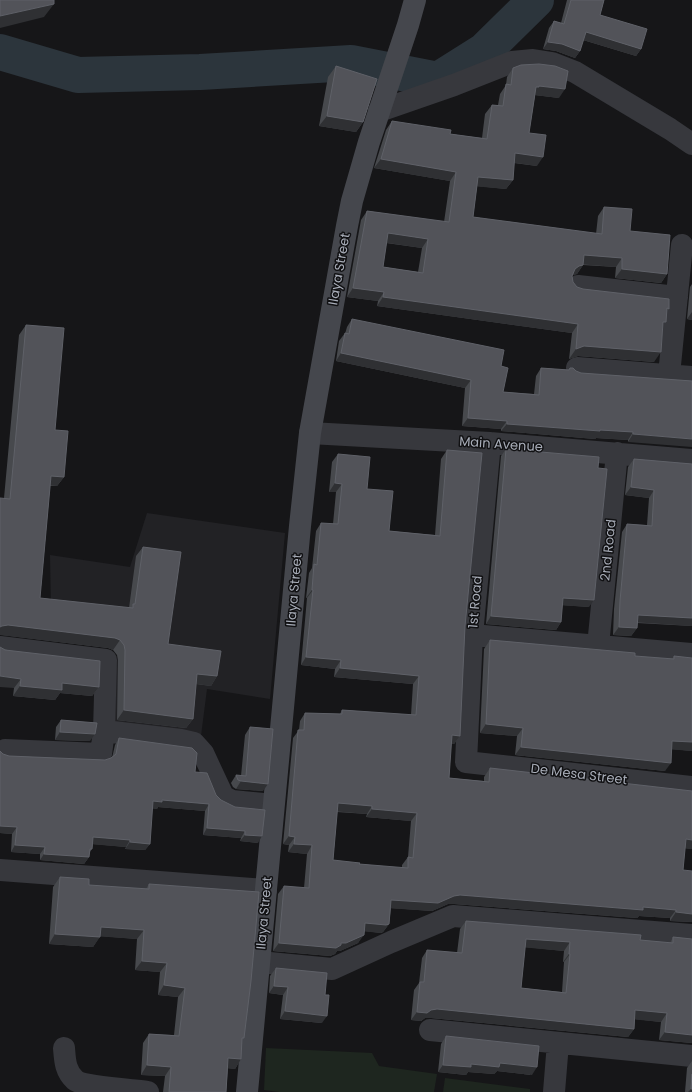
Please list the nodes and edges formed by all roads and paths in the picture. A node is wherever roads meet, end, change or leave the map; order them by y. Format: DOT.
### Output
graph roads {
  1 [pos="415,0"];
  2 [pos="381,103"];
  3 [pos="692,144"];
  4 [pos="682,245"];
  5 [pos="578,286"];
  6 [pos="677,297"];
  7 [pos="577,368"];
  8 [pos="669,375"];
  9 [pos="692,377"];
  10 [pos="310,434"];
  11 [pos="490,443"];
  12 [pos="617,453"];
  13 [pos="692,460"];
  14 [pos="472,635"];
  15 [pos="598,646"];
  16 [pos="0,647"];
  17 [pos="692,654"];
  18 [pos="104,731"];
  19 [pos="5,750"];
  20 [pos="466,762"];
  21 [pos="692,787"];
  22 [pos="273,805"];
  23 [pos="0,870"];
  24 [pos="266,890"];
  25 [pos="692,935"];
  26 [pos="259,962"];
  27 [pos="430,1030"];
  28 [pos="558,1043"];
  29 [pos="64,1048"];
  30 [pos="692,1056"];
  31 [pos="148,1092"];
  32 [pos="247,1092"];
  33 [pos="554,1092"];
  1 -- 2 [label="main road, Ilaya Street"];
  2 -- 3 [label="street"];
  2 -- 10 [label="main road, Ilaya Street"];
  4 -- 6 [label="street"];
  5 -- 6 [label="street"];
  6 -- 8 [label="street"];
  7 -- 8 [label="street"];
  8 -- 9 [label="street"];
  10 -- 11 [label="street, Main Avenue"];
  10 -- 22 [label="main road, Ilaya Street"];
  11 -- 12 [label="street, Main Avenue"];
  11 -- 14 [label="street, 1st Road"];
  12 -- 13 [label="street, Main Avenue"];
  12 -- 15 [label="street, 2nd Road"];
  14 -- 15 [label="street"];
  14 -- 20 [label="street, 1st Road"];
  15 -- 17 [label="street"];
  16 -- 18 [label="street"];
  18 -- 19 [label="street"];
  18 -- 22 [label="street"];
  20 -- 21 [label="street, De Mesa Street"];
  22 -- 24 [label="main road, Ilaya Street"];
  23 -- 24 [label="street"];
  24 -- 26 [label="main road, Ilaya Street"];
  25 -- 26 [label="street"];
  26 -- 32 [label="main road, Ilaya Street"];
  27 -- 28 [label="street"];
  28 -- 30 [label="street"];
  28 -- 33 [label="street"];
  29 -- 31 [label="street"];
}
